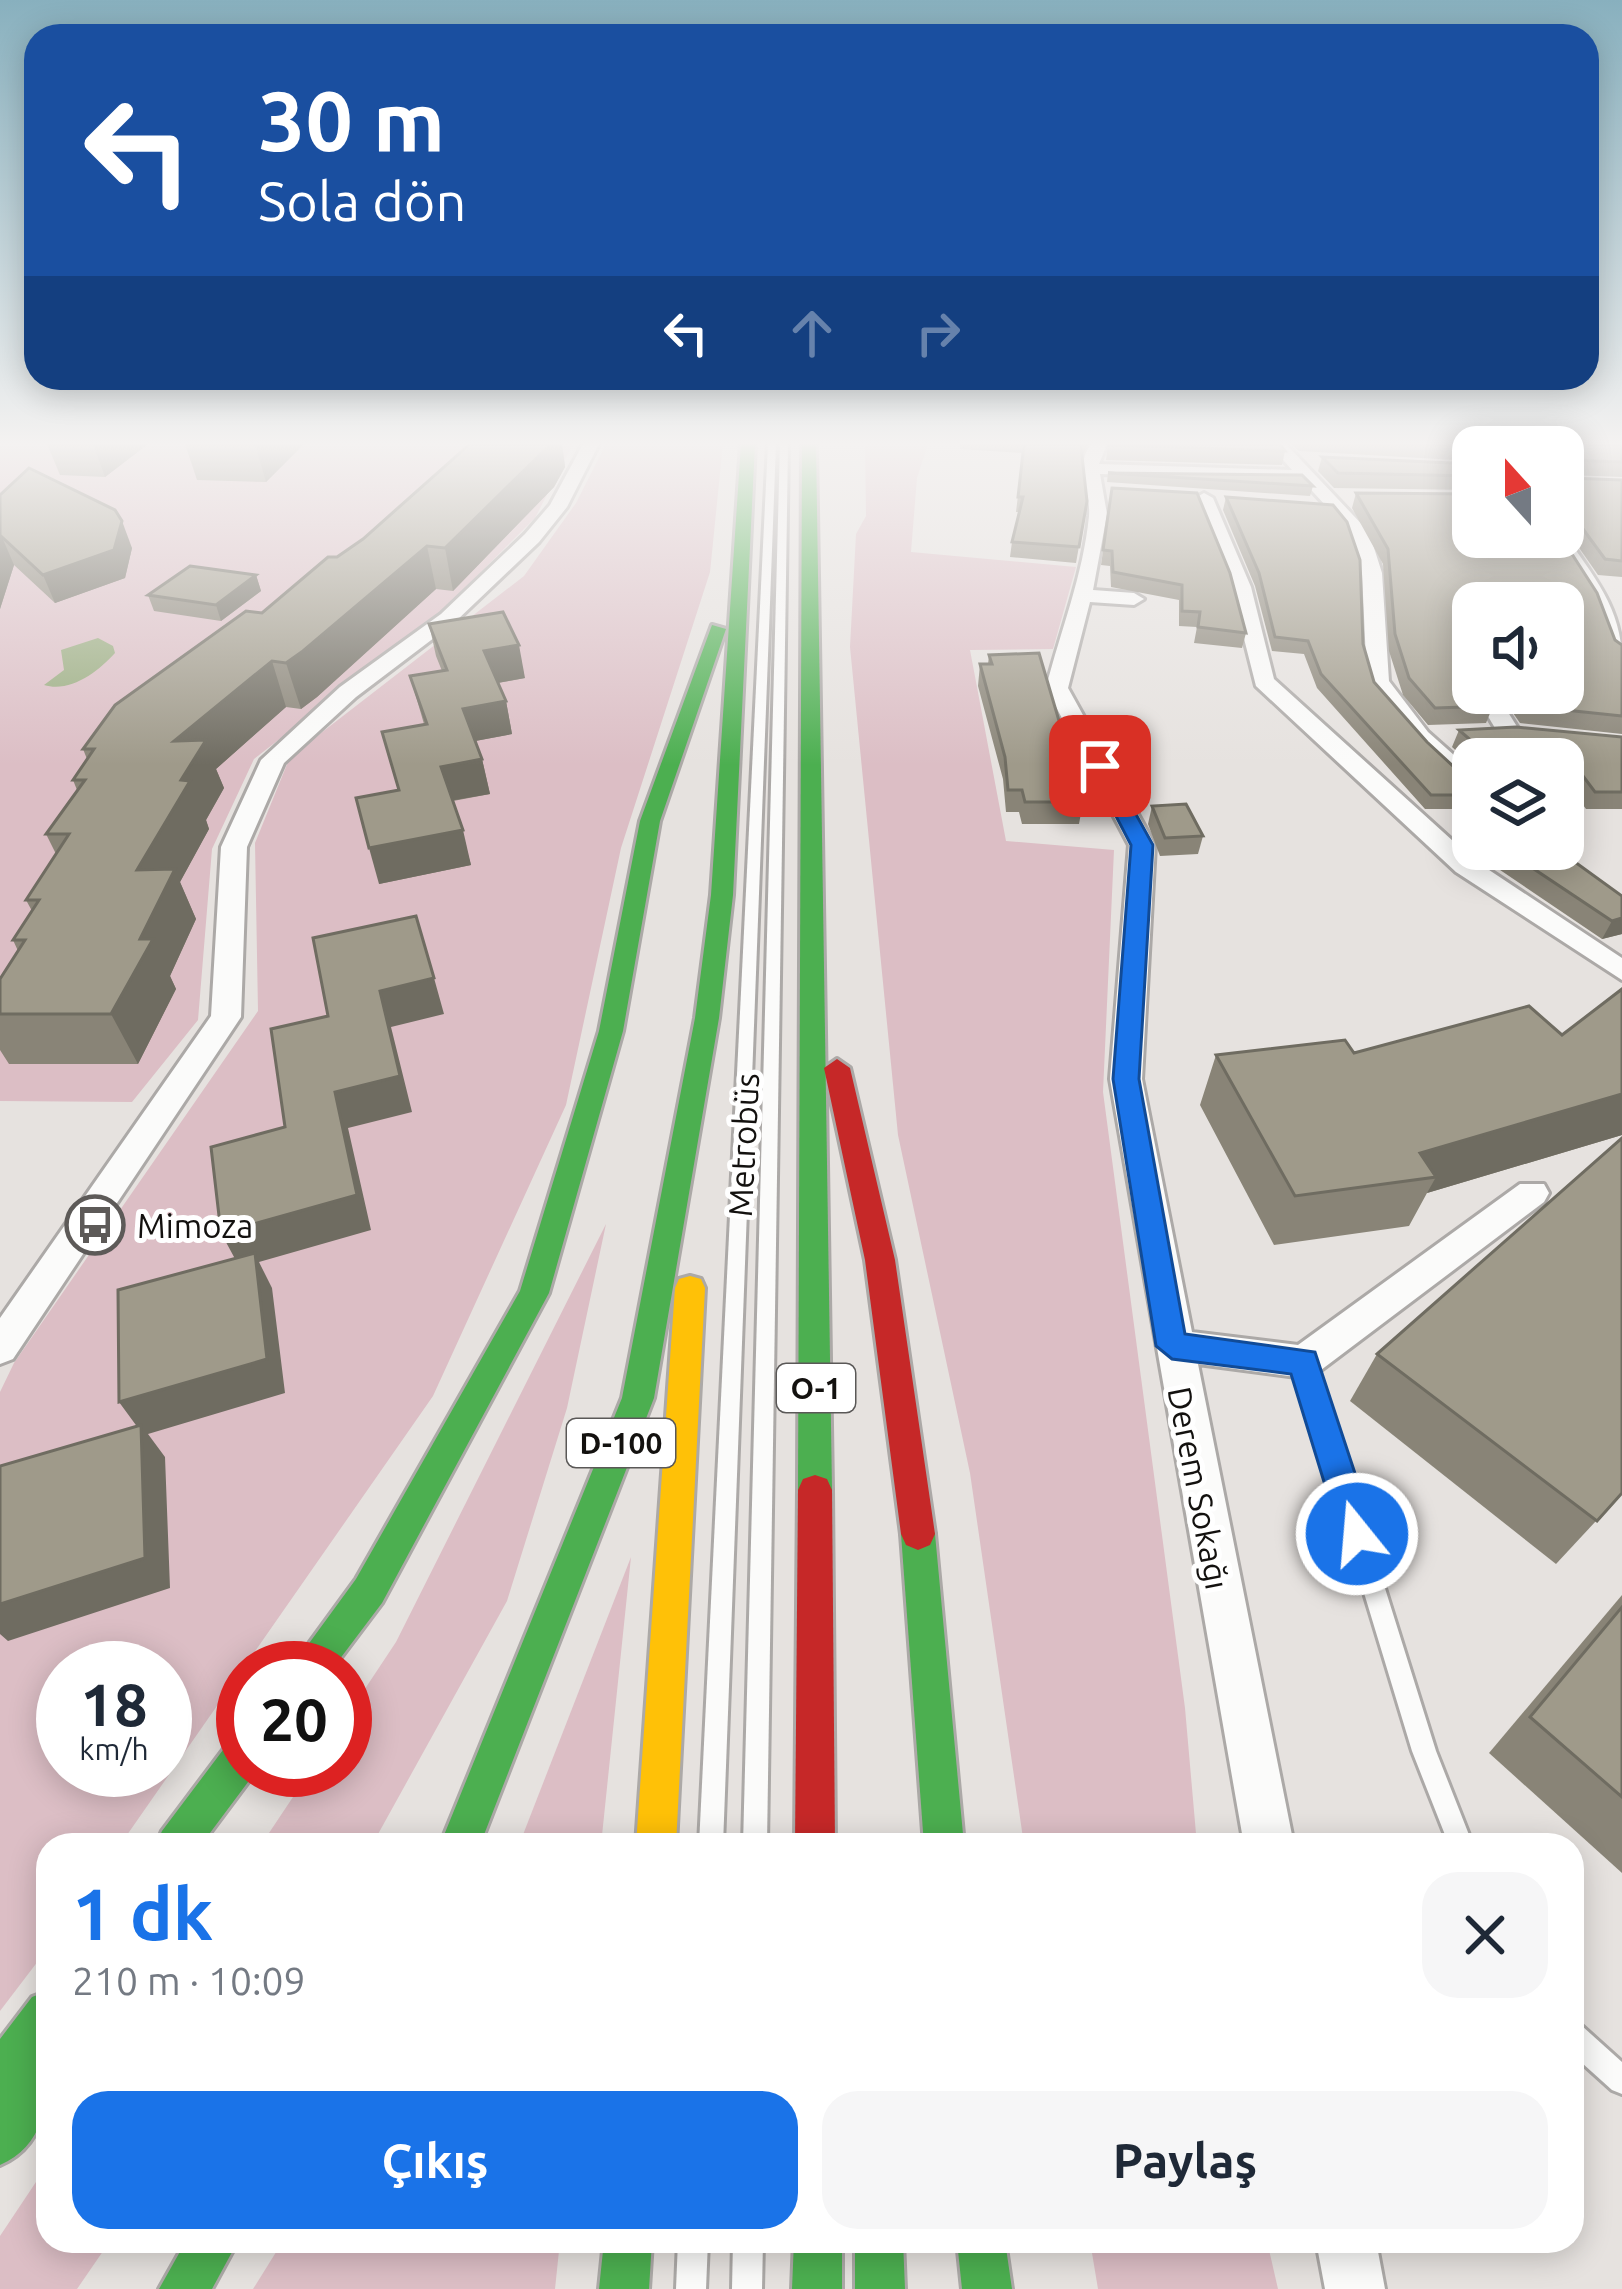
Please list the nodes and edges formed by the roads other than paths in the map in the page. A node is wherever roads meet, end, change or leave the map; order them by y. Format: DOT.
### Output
graph roads {
  1 [pos="519,551"];
  2 [pos="740,551"];
  3 [pos="767,551"];
  4 [pos="782,551"];
  5 [pos="810,551"];
  6 [pos="835,551"];
  7 [pos="1089,551"];
  8 [pos="1226,551"];
  9 [pos="1366,551"];
  10 [pos="1570,558"];
  11 [pos="738,573"];
  12 [pos="1079,595"];
  13 [pos="1134,599"];
  14 [pos="810,641"];
  15 [pos="1622,655"];
  16 [pos="1492,714"];
  17 [pos="1420,737"];
  18 [pos="1452,766"];
  19 [pos="1622,971"];
  20 [pos="816,990"];
  21 [pos="706,1018"];
  22 [pos="1532,1193"];
  23 [pos="1172,1346"];
  24 [pos="0,1348"];
  25 [pos="1304,1362"];
  26 [pos="334,1641"];
  27 [pos="216,1792"];
  28 [pos="231,1797"];
  29 [pos="185,1833"];
  30 [pos="207,1833"];
  31 [pos="465,1833"];
  32 [pos="657,1833"];
  33 [pos="712,1833"];
  34 [pos="755,1833"];
  35 [pos="819,1833"];
  36 [pos="943,1833"];
  37 [pos="1267,1833"];
  38 [pos="1456,1833"];
  39 [pos="36,2029"];
  40 [pos="1584,2047"];
  41 [pos="0,2076"];
  42 [pos="1622,2080"];
  43 [pos="36,2088"];
  44 [pos="0,2141"];
  45 [pos="206,2253"];
  46 [pos="627,2253"];
  47 [pos="694,2253"];
  48 [pos="748,2253"];
  49 [pos="818,2253"];
  50 [pos="879,2253"];
  51 [pos="982,2253"];
  52 [pos="1348,2253"];
  53 [pos="184,2289"];
  54 [pos="624,2289"];
  55 [pos="692,2289"];
  56 [pos="747,2289"];
  57 [pos="818,2289"];
  58 [pos="880,2289"];
  59 [pos="986,2289"];
  60 [pos="1355,2289"];
  1 -- 24 [label="street"];
  2 -- 11 [label="highway"];
  3 -- 33 [label="lane, Metrobüs"];
  4 -- 34 [label="lane, Metrobüs"];
  5 -- 14 [label="highway, O-1"];
  6 -- 14 [label="highway"];
  7 -- 12 [label="street, Derem Sokağı"];
  8 -- 19 [label="street"];
  9 -- 17 [label="street"];
  10 -- 15 [label="street"];
  11 -- 21 [label="highway"];
  11 -- 26 [label="highway"];
  12 -- 13 [label="street"];
  12 -- 23 [label="street, Derem Sokağı"];
  14 -- 20 [label="highway, O-1"];
  16 -- 17 [label="street"];
  17 -- 18 [label="street"];
  20 -- 35 [label="highway, O-1"];
  20 -- 36 [label="highway"];
  21 -- 31 [label="highway, D-100"];
  21 -- 32 [label="highway"];
  22 -- 25 [label="street"];
  23 -- 25 [label="street"];
  23 -- 37 [label="street, Derem Sokağı"];
  25 -- 38 [label="lane"];
  27 -- 29 [label="highway"];
  28 -- 30 [label="highway"];
  39 -- 41 [label="highway"];
  40 -- 42 [label="lane"];
  43 -- 44 [label="highway"];
  45 -- 53 [label="highway"];
  46 -- 54 [label="highway"];
  47 -- 55 [label="lane"];
  48 -- 56 [label="lane"];
  49 -- 57 [label="highway"];
  50 -- 58 [label="highway"];
  51 -- 59 [label="highway"];
  52 -- 60 [label="street"];
}
